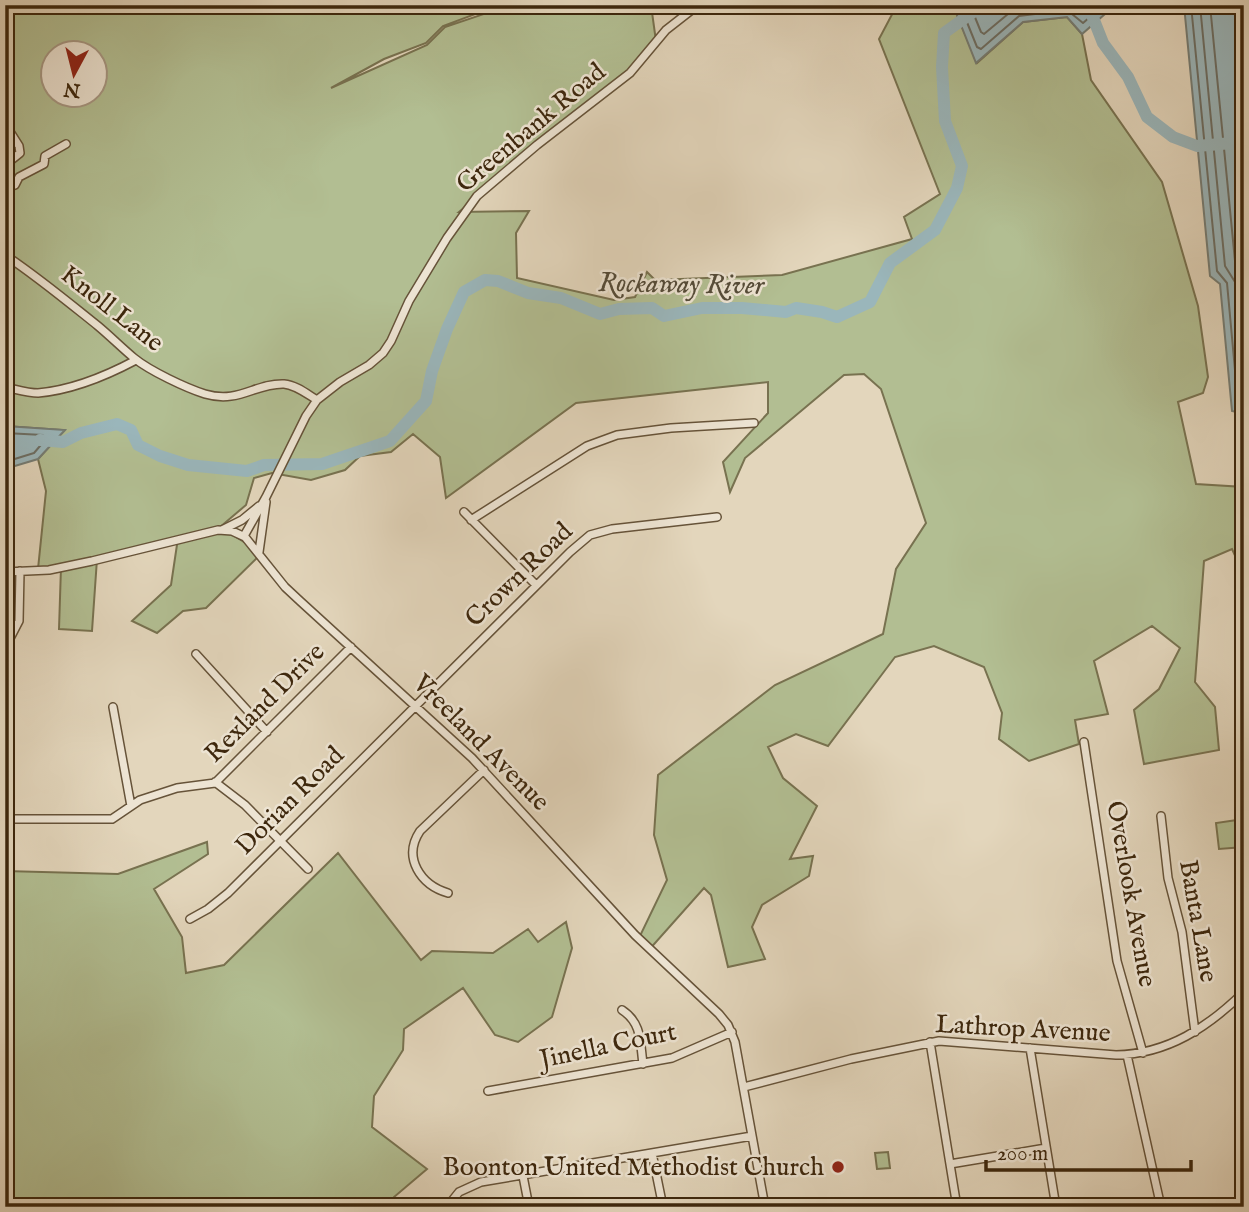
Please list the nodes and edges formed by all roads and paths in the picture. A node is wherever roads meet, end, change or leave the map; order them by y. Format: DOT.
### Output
graph roads {
  1 [pos="698,5"];
  2 [pos="5,124"];
  3 [pos="66,144"];
  4 [pos="5,165"];
  5 [pos="5,187"];
  6 [pos="5,255"];
  7 [pos="136,360"];
  8 [pos="5,387"];
  9 [pos="317,400"];
  10 [pos="754,423"];
  11 [pos="266,497"];
  12 [pos="464,512"];
  13 [pos="717,517"];
  14 [pos="471,520"];
  15 [pos="222,530"];
  16 [pos="243,536"];
  17 [pos="259,552"];
  18 [pos="20,571"];
  19 [pos="5,572"];
  20 [pos="536,585"];
  21 [pos="351,647"];
  22 [pos="5,648"];
  23 [pos="196,654"];
  24 [pos="416,706"];
  25 [pos="113,707"];
  26 [pos="267,732"];
  27 [pos="1084,742"];
  28 [pos="484,770"];
  29 [pos="215,782"];
  30 [pos="131,806"];
  31 [pos="1161,816"];
  32 [pos="5,819"];
  33 [pos="280,841"];
  34 [pos="307,869"];
  35 [pos="448,893"];
  36 [pos="190,919"];
  37 [pos="1244,992"];
  38 [pos="622,1010"];
  39 [pos="732,1032"];
  40 [pos="1195,1032"];
  41 [pos="930,1042"];
  42 [pos="1030,1048"];
  43 [pos="1143,1053"];
  44 [pos="1127,1055"];
  45 [pos="643,1064"];
  46 [pos="744,1087"];
  47 [pos="488,1091"];
  48 [pos="752,1136"];
  49 [pos="1046,1148"];
  50 [pos="652,1153"];
  51 [pos="950,1164"];
  52 [pos="523,1176"];
  53 [pos="447,1207"];
  54 [pos="528,1207"];
  55 [pos="663,1207"];
  56 [pos="765,1207"];
  57 [pos="957,1207"];
  58 [pos="1056,1207"];
  59 [pos="1161,1207"];
  1 -- 9 [label="street, Greenbank Road"];
  2 -- 4 [label="street"];
  3 -- 5 [label="street"];
  6 -- 7 [label="street, Knoll Lane"];
  7 -- 8 [label="street"];
  7 -- 9 [label="street, Knoll Lane"];
  9 -- 11 [label="street, Greenbank Road"];
  10 -- 14 [label="street"];
  11 -- 15 [label="street, Greenbank Road"];
  11 -- 16 [label="street, Greenbank Road"];
  11 -- 17 [label="street, Greenbank Road"];
  12 -- 14 [label="street"];
  13 -- 20 [label="street, Crown Road"];
  14 -- 20 [label="street"];
  15 -- 16 [label="street, Vreeland Avenue"];
  15 -- 18 [label="street, Vreeland Avenue"];
  16 -- 17 [label="street, Vreeland Avenue"];
  17 -- 21 [label="street, Vreeland Avenue"];
  18 -- 19 [label="street, Vreeland Avenue"];
  18 -- 22 [label="street"];
  20 -- 24 [label="street, Crown Road"];
  21 -- 24 [label="street, Vreeland Avenue"];
  21 -- 26 [label="street, Rexland Drive"];
  23 -- 26 [label="street"];
  24 -- 28 [label="street, Vreeland Avenue"];
  24 -- 33 [label="street, Dorian Road"];
  25 -- 30 [label="street"];
  26 -- 29 [label="street, Rexland Drive"];
  27 -- 43 [label="street, Overlook Avenue"];
  28 -- 35 [label="street"];
  28 -- 39 [label="street, Vreeland Avenue"];
  29 -- 30 [label="street, Rexland Drive"];
  29 -- 33 [label="street"];
  30 -- 32 [label="street, Rexland Drive"];
  31 -- 40 [label="street, Banta Lane"];
  33 -- 34 [label="street"];
  33 -- 36 [label="street, Dorian Road"];
  37 -- 40 [label="street, Lathrop Avenue"];
  38 -- 45 [label="street"];
  39 -- 45 [label="street, Jinella Court"];
  39 -- 46 [label="street, Vreeland Avenue"];
  40 -- 43 [label="street, Lathrop Avenue"];
  41 -- 42 [label="street, Lathrop Avenue"];
  41 -- 46 [label="street, Lathrop Avenue"];
  41 -- 51 [label="street"];
  42 -- 44 [label="street, Lathrop Avenue"];
  42 -- 49 [label="street"];
  43 -- 44 [label="street, Lathrop Avenue"];
  44 -- 59 [label="street"];
  45 -- 47 [label="street, Jinella Court"];
  46 -- 48 [label="street, Vreeland Avenue"];
  48 -- 50 [label="street"];
  48 -- 56 [label="street, Vreeland Avenue"];
  49 -- 51 [label="street"];
  49 -- 58 [label="street"];
  50 -- 52 [label="street"];
  50 -- 55 [label="street"];
  51 -- 57 [label="street"];
  52 -- 53 [label="street"];
  52 -- 54 [label="street"];
}
